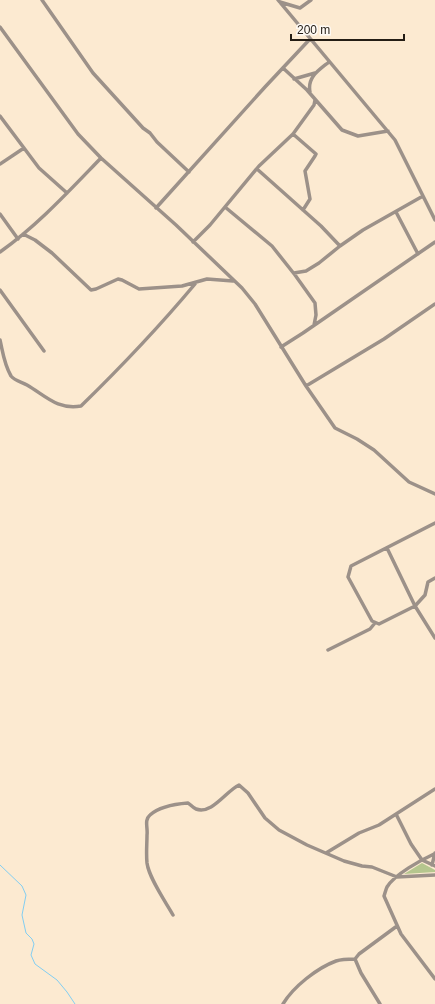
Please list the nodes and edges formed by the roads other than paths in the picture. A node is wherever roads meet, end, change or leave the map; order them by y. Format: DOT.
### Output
graph roads {
  1 [pos="42,0"];
  2 [pos="311,0"];
  3 [pos="279,1"];
  4 [pos="1,29"];
  5 [pos="310,39"];
  6 [pos="329,62"];
  7 [pos="283,68"];
  8 [pos="315,73"];
  9 [pos="294,79"];
  10 [pos="310,93"];
  11 [pos="315,100"];
  12 [pos="0,116"];
  13 [pos="388,131"];
  14 [pos="293,134"];
  15 [pos="24,148"];
  16 [pos="101,158"];
  17 [pos="0,164"];
  18 [pos="257,169"];
  19 [pos="189,172"];
  20 [pos="67,193"];
  21 [pos="423,196"];
  22 [pos="225,207"];
  23 [pos="156,208"];
  24 [pos="303,210"];
  25 [pos="396,212"];
  26 [pos="0,214"];
  27 [pos="435,220"];
  28 [pos="24,234"];
  29 [pos="18,239"];
  30 [pos="193,242"];
  31 [pos="435,242"];
  32 [pos="340,246"];
  33 [pos="0,252"];
  34 [pos="418,254"];
  35 [pos="294,273"];
  36 [pos="234,281"];
  37 [pos="195,284"];
  38 [pos="0,290"];
  39 [pos="435,304"];
  40 [pos="314,325"];
  41 [pos="0,340"];
  42 [pos="281,347"];
  43 [pos="44,350"];
  44 [pos="306,386"];
  45 [pos="435,494"];
  46 [pos="435,523"];
  47 [pos="387,548"];
  48 [pos="435,578"];
  49 [pos="415,606"];
  50 [pos="375,623"];
  51 [pos="435,638"];
  52 [pos="328,650"];
  53 [pos="435,789"];
  54 [pos="396,814"];
  55 [pos="326,853"];
  56 [pos="435,854"];
  57 [pos="422,860"];
  58 [pos="433,866"];
  59 [pos="435,875"];
  60 [pos="397,877"];
  61 [pos="172,915"];
  62 [pos="397,926"];
  63 [pos="355,959"];
  64 [pos="435,979"];
  65 [pos="283,1004"];
  66 [pos="380,1004"];
  1 -- 19 [label="street"];
  2 -- 3 [label="street"];
  3 -- 5 [label="street"];
  4 -- 16 [label="street"];
  5 -- 6 [label="street"];
  5 -- 7 [label="street"];
  6 -- 8 [label="street"];
  6 -- 13 [label="street"];
  7 -- 9 [label="street"];
  7 -- 19 [label="street"];
  8 -- 9 [label="street"];
  8 -- 10 [label="street"];
  9 -- 10 [label="street"];
  10 -- 11 [label="street"];
  11 -- 13 [label="street"];
  11 -- 14 [label="street"];
  12 -- 15 [label="street"];
  13 -- 21 [label="street"];
  14 -- 18 [label="street"];
  14 -- 24 [label="street"];
  15 -- 17 [label="street"];
  15 -- 20 [label="street"];
  16 -- 20 [label="street"];
  16 -- 23 [label="street"];
  18 -- 22 [label="street"];
  18 -- 24 [label="street"];
  19 -- 23 [label="street"];
  20 -- 28 [label="street"];
  21 -- 25 [label="street"];
  21 -- 27 [label="street"];
  22 -- 30 [label="street"];
  22 -- 35 [label="street"];
  23 -- 30 [label="street"];
  24 -- 32 [label="street"];
  25 -- 32 [label="street"];
  25 -- 34 [label="street"];
  26 -- 29 [label="street"];
  28 -- 29 [label="street"];
  28 -- 37 [label="street"];
  29 -- 33 [label="street"];
  30 -- 36 [label="street"];
  31 -- 34 [label="street"];
  32 -- 35 [label="street"];
  34 -- 40 [label="street"];
  35 -- 40 [label="street"];
  36 -- 37 [label="street"];
  36 -- 42 [label="street"];
  37 -- 41 [label="street"];
  38 -- 43 [label="street"];
  39 -- 44 [label="street"];
  40 -- 42 [label="street"];
  42 -- 44 [label="street"];
  44 -- 45 [label="street"];
  46 -- 47 [label="street"];
  47 -- 49 [label="street"];
  47 -- 50 [label="street"];
  48 -- 49 [label="street"];
  49 -- 50 [label="street"];
  49 -- 51 [label="street"];
  50 -- 52 [label="street"];
  53 -- 54 [label="street"];
  54 -- 55 [label="street"];
  54 -- 57 [label="street"];
  55 -- 60 [label="street"];
  55 -- 61 [label="street"];
  56 -- 57 [label="street"];
  56 -- 58 [label="street"];
  57 -- 58 [label="street"];
  57 -- 60 [label="street"];
  59 -- 60 [label="street"];
  60 -- 62 [label="street"];
  62 -- 63 [label="street"];
  62 -- 64 [label="street"];
  63 -- 65 [label="street"];
  63 -- 66 [label="street"];
}
